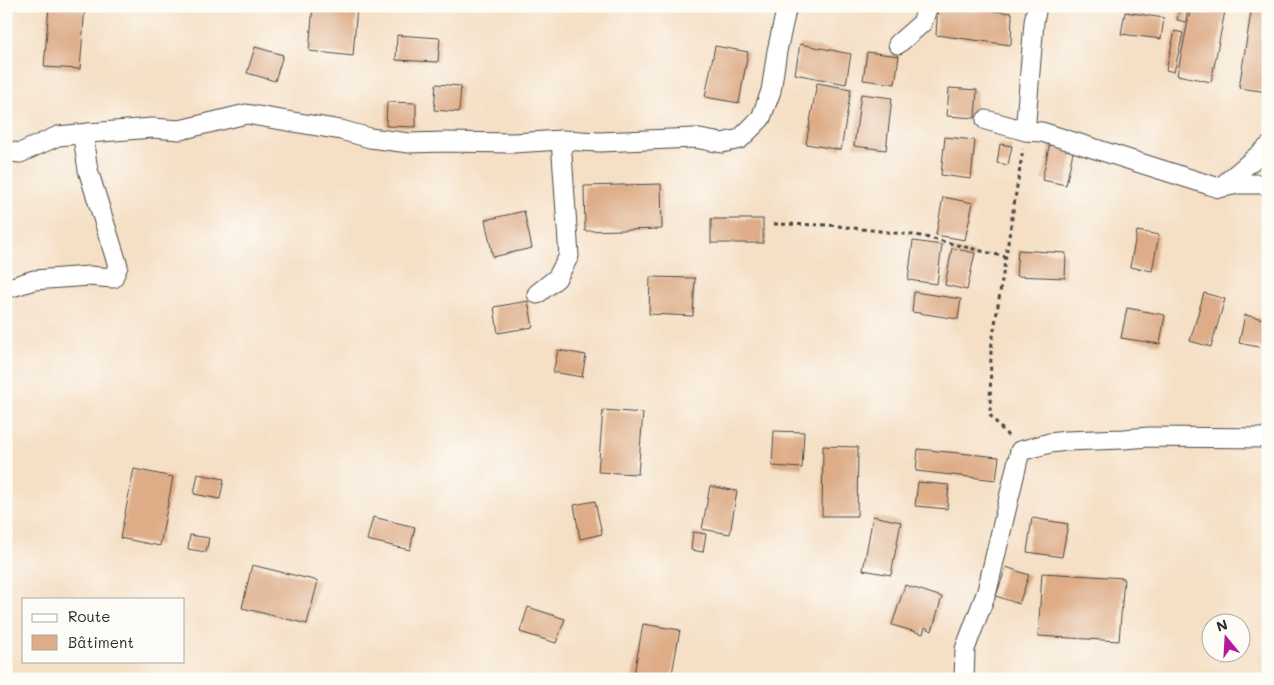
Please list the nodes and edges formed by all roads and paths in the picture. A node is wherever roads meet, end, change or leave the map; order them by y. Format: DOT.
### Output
graph roads {
  1 [pos="787,6"];
  2 [pos="928,6"];
  3 [pos="1037,6"];
  4 [pos="898,44"];
  5 [pos="986,120"];
  6 [pos="1026,131"];
  7 [pos="89,133"];
  8 [pos="561,140"];
  9 [pos="1268,147"];
  10 [pos="6,151"];
  11 [pos="1268,184"];
  12 [pos="1219,188"];
  13 [pos="774,224"];
  14 [pos="1006,257"];
  15 [pos="6,289"];
  16 [pos="537,294"];
  17 [pos="1268,438"];
  18 [pos="1020,451"];
  19 [pos="964,679"];
  1 -- 8 [label="street"];
  2 -- 4 [label="street"];
  3 -- 6 [label="street"];
  5 -- 6 [label="street"];
  6 -- 12 [label="street"];
  6 -- 14 [label="path"];
  7 -- 8 [label="street"];
  7 -- 10 [label="street"];
  7 -- 15 [label="street"];
  8 -- 16 [label="street"];
  9 -- 12 [label="street"];
  11 -- 12 [label="street"];
  13 -- 14 [label="path"];
  14 -- 18 [label="path"];
  17 -- 18 [label="street"];
  18 -- 19 [label="street"];
}
